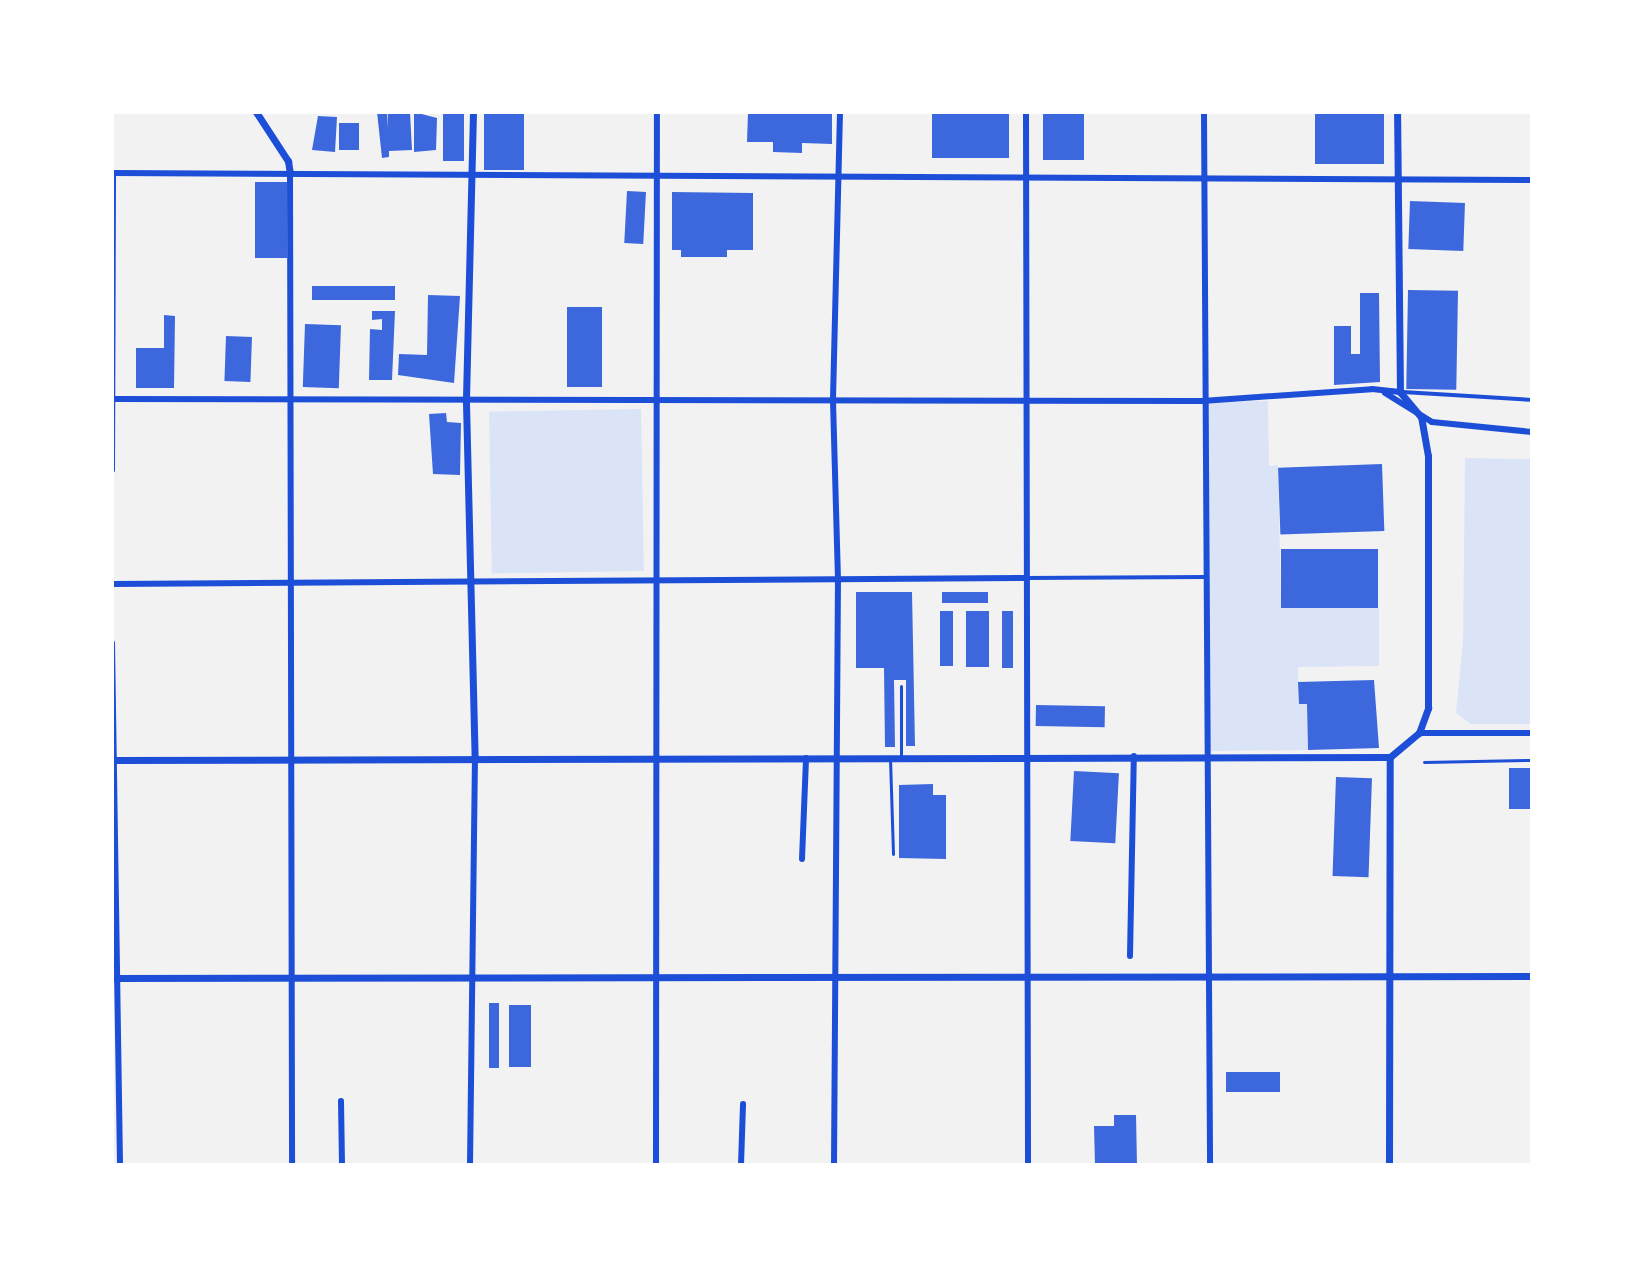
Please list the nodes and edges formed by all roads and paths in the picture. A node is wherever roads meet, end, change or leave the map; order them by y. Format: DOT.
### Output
graph roads {
  1 [pos="256,112"];
  2 [pos="473,112"];
  3 [pos="657,112"];
  4 [pos="840,112"];
  5 [pos="1026,112"];
  6 [pos="1204,112"];
  7 [pos="1397,112"];
  8 [pos="112,173"];
  9 [pos="290,173"];
  10 [pos="472,175"];
  11 [pos="656,176"];
  12 [pos="1026,176"];
  13 [pos="839,177"];
  14 [pos="1203,180"];
  15 [pos="1399,180"];
  16 [pos="1532,180"];
  17 [pos="1381,390"];
  18 [pos="1400,392"];
  19 [pos="112,399"];
  20 [pos="833,399"];
  21 [pos="289,400"];
  22 [pos="1532,400"];
  23 [pos="1202,401"];
  24 [pos="655,402"];
  25 [pos="1023,402"];
  26 [pos="466,403"];
  27 [pos="1421,417"];
  28 [pos="1532,432"];
  29 [pos="112,470"];
  30 [pos="1206,577"];
  31 [pos="1025,578"];
  32 [pos="838,580"];
  33 [pos="288,583"];
  34 [pos="112,584"];
  35 [pos="656,584"];
  36 [pos="467,585"];
  37 [pos="112,643"];
  38 [pos="901,686"];
  39 [pos="1419,733"];
  40 [pos="1532,733"];
  41 [pos="655,756"];
  42 [pos="1134,756"];
  43 [pos="1205,756"];
  44 [pos="1029,757"];
  45 [pos="1390,757"];
  46 [pos="806,758"];
  47 [pos="837,758"];
  48 [pos="890,758"];
  49 [pos="901,758"];
  50 [pos="475,759"];
  51 [pos="114,760"];
  52 [pos="290,760"];
  53 [pos="1532,760"];
  54 [pos="1424,762"];
  55 [pos="893,854"];
  56 [pos="802,859"];
  57 [pos="1130,956"];
  58 [pos="1532,976"];
  59 [pos="115,978"];
  60 [pos="658,978"];
  61 [pos="1027,978"];
  62 [pos="835,979"];
  63 [pos="472,980"];
  64 [pos="1389,980"];
  65 [pos="292,981"];
  66 [pos="1208,981"];
  67 [pos="341,1101"];
  68 [pos="743,1104"];
  69 [pos="120,1165"];
  70 [pos="292,1165"];
  71 [pos="342,1165"];
  72 [pos="470,1165"];
  73 [pos="656,1165"];
  74 [pos="741,1165"];
  75 [pos="834,1165"];
  76 [pos="1028,1165"];
  77 [pos="1210,1165"];
  78 [pos="1389,1165"];
  1 -- 9 [label="street"];
  2 -- 10 [label="street"];
  3 -- 11 [label="street"];
  4 -- 13 [label="street"];
  5 -- 12 [label="street"];
  6 -- 14 [label="street"];
  7 -- 15 [label="street"];
  8 -- 9 [label="street"];
  8 -- 19 [label="street"];
  9 -- 10 [label="street"];
  9 -- 21 [label="street"];
  10 -- 11 [label="street"];
  10 -- 26 [label="street"];
  11 -- 13 [label="street"];
  11 -- 24 [label="street"];
  12 -- 13 [label="street"];
  12 -- 14 [label="street"];
  12 -- 25 [label="street"];
  13 -- 20 [label="street"];
  14 -- 15 [label="street"];
  14 -- 23 [label="street"];
  15 -- 16 [label="street"];
  15 -- 18 [label="street"];
  17 -- 18 [label="street"];
  17 -- 23 [label="street"];
  17 -- 27 [label="street"];
  18 -- 22 [label="street"];
  18 -- 27 [label="street"];
  19 -- 21 [label="street"];
  19 -- 29 [label="street"];
  20 -- 24 [label="street"];
  20 -- 25 [label="street"];
  20 -- 32 [label="street"];
  21 -- 26 [label="street"];
  21 -- 33 [label="street"];
  23 -- 25 [label="street"];
  23 -- 30 [label="street"];
  24 -- 26 [label="street"];
  24 -- 35 [label="street"];
  25 -- 31 [label="street"];
  26 -- 36 [label="street"];
  27 -- 28 [label="street"];
  27 -- 39 [label="street"];
  30 -- 31 [label="street"];
  30 -- 43 [label="street"];
  31 -- 32 [label="street"];
  31 -- 44 [label="street"];
  32 -- 35 [label="street"];
  32 -- 47 [label="street"];
  33 -- 34 [label="street"];
  33 -- 36 [label="street"];
  33 -- 52 [label="street"];
  35 -- 36 [label="street"];
  35 -- 41 [label="street"];
  36 -- 50 [label="street"];
  37 -- 51 [label="street"];
  38 -- 49 [label="lane"];
  39 -- 40 [label="street"];
  39 -- 45 [label="street"];
  41 -- 46 [label="street"];
  41 -- 50 [label="street"];
  41 -- 60 [label="street"];
  42 -- 43 [label="street"];
  42 -- 44 [label="street"];
  42 -- 57 [label="street"];
  43 -- 45 [label="street"];
  43 -- 66 [label="street"];
  44 -- 49 [label="street"];
  44 -- 61 [label="street"];
  45 -- 64 [label="street"];
  46 -- 47 [label="street"];
  46 -- 56 [label="street"];
  47 -- 48 [label="street"];
  47 -- 62 [label="street"];
  48 -- 49 [label="street"];
  48 -- 55 [label="lane"];
  50 -- 52 [label="street"];
  50 -- 63 [label="street"];
  51 -- 52 [label="street"];
  51 -- 59 [label="street"];
  52 -- 65 [label="street"];
  53 -- 54 [label="path"];
  58 -- 64 [label="street"];
  59 -- 65 [label="street"];
  59 -- 69 [label="street"];
  60 -- 62 [label="street"];
  60 -- 63 [label="street"];
  60 -- 73 [label="street"];
  61 -- 62 [label="street"];
  61 -- 66 [label="street"];
  61 -- 76 [label="street"];
  62 -- 75 [label="street"];
  63 -- 65 [label="street"];
  63 -- 72 [label="street"];
  64 -- 66 [label="street"];
  64 -- 78 [label="street"];
  65 -- 70 [label="street"];
  66 -- 77 [label="street"];
  67 -- 71 [label="street"];
  68 -- 74 [label="street"];
}
